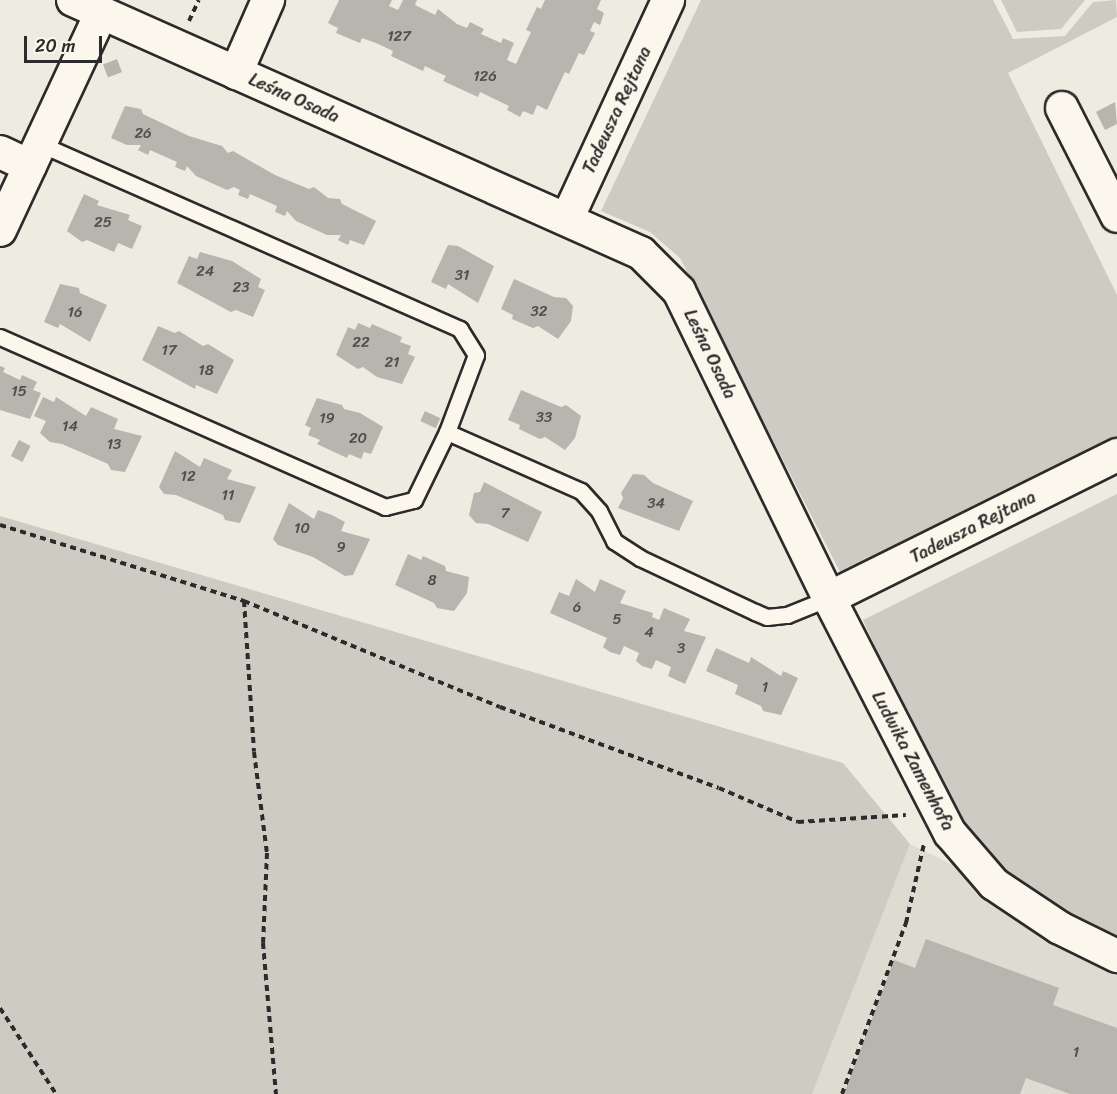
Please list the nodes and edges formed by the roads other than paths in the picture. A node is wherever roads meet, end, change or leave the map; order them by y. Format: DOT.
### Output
graph roads {
  1 [pos="73,0"];
  2 [pos="268,0"];
  3 [pos="668,0"];
  4 [pos="101,13"];
  5 [pos="236,73"];
  6 [pos="1062,108"];
  7 [pos="0,152"];
  8 [pos="35,155"];
  9 [pos="1106,168"];
  10 [pos="1117,216"];
  11 [pos="567,219"];
  12 [pos="0,230"];
  13 [pos="0,337"];
  14 [pos="447,432"];
  15 [pos="1117,455"];
  16 [pos="829,598"];
  17 [pos="1117,956"];
  1 -- 4 [label="street, Leśna Osada"];
  2 -- 5 [label="street"];
  3 -- 11 [label="street, Tadeusza Rejtana"];
  4 -- 5 [label="street, Leśna Osada"];
  4 -- 8 [label="street"];
  5 -- 11 [label="street, Leśna Osada"];
  6 -- 9 [label="street"];
  7 -- 8 [label="street"];
  8 -- 12 [label="street"];
  8 -- 14 [label="lane"];
  9 -- 10 [label="street"];
  11 -- 16 [label="street, Leśna Osada"];
  13 -- 14 [label="lane"];
  14 -- 16 [label="lane"];
  15 -- 16 [label="street, Tadeusza Rejtana"];
  16 -- 17 [label="street, Ludwika Zamenhofa"];
}
